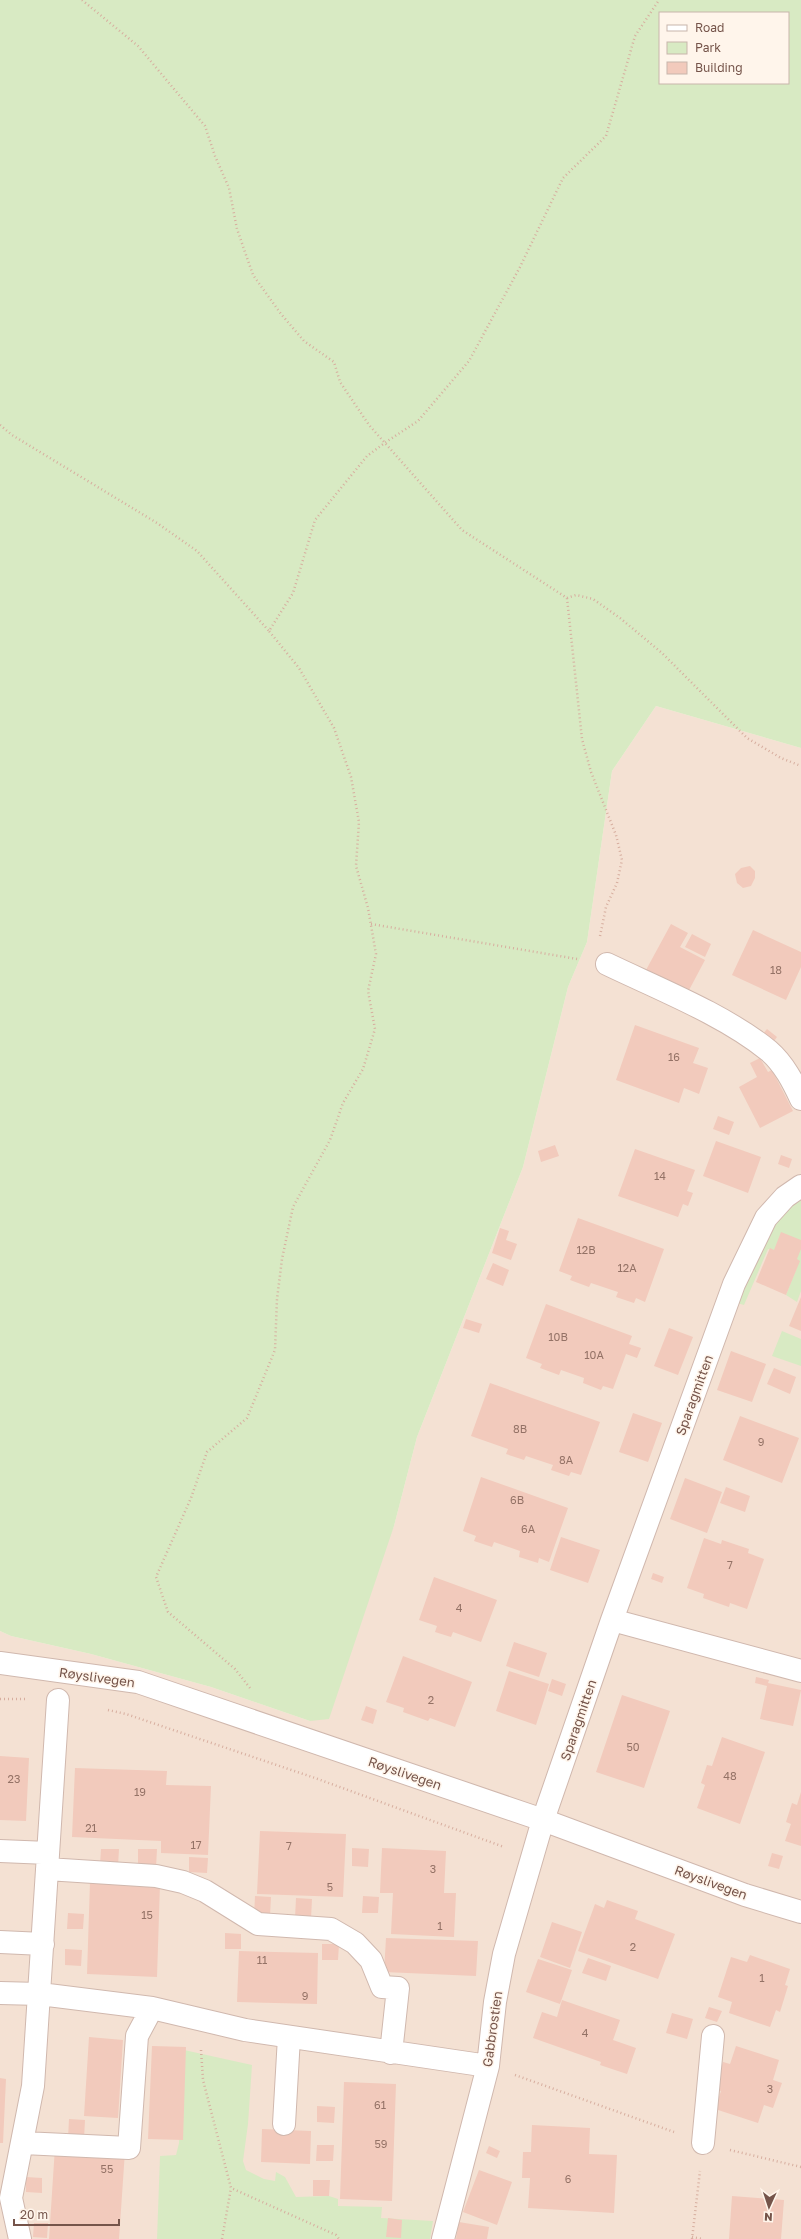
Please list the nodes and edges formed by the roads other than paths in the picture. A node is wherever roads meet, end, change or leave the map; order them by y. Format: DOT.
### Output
graph roads {
  1 [pos="607,964"];
  2 [pos="801,1099"];
  3 [pos="801,1186"];
  4 [pos="612,1620"];
  5 [pos="1,1663"];
  6 [pos="801,1671"];
  7 [pos="58,1700"];
  8 [pos="543,1820"];
  9 [pos="0,1851"];
  10 [pos="48,1861"];
  11 [pos="801,1912"];
  12 [pos="0,1942"];
  13 [pos="43,1944"];
  14 [pos="0,1993"];
  15 [pos="40,1994"];
  16 [pos="152,2008"];
  17 [pos="713,2036"];
  18 [pos="289,2037"];
  19 [pos="391,2052"];
  20 [pos="488,2066"];
  21 [pos="284,2124"];
  22 [pos="703,2143"];
  23 [pos="22,2148"];
  24 [pos="0,2163"];
  25 [pos="6,2198"];
  26 [pos="20,2239"];
  27 [pos="443,2239"];
  1 -- 2 [label="street"];
  3 -- 4 [label="street, Sparagmitten"];
  4 -- 6 [label="street"];
  4 -- 8 [label="street, Sparagmitten"];
  5 -- 8 [label="street, Røyslivegen"];
  7 -- 10 [label="street"];
  8 -- 11 [label="street, Røyslivegen"];
  8 -- 20 [label="street, Gabbrostien"];
  9 -- 10 [label="street"];
  10 -- 13 [label="street"];
  10 -- 19 [label="street"];
  12 -- 13 [label="street"];
  13 -- 15 [label="street"];
  14 -- 15 [label="street"];
  15 -- 16 [label="street"];
  15 -- 23 [label="street"];
  16 -- 18 [label="street"];
  16 -- 23 [label="street"];
  17 -- 22 [label="street"];
  18 -- 19 [label="street"];
  18 -- 21 [label="street"];
  19 -- 20 [label="street"];
  20 -- 27 [label="street, Gabbrostien"];
  23 -- 24 [label="street"];
  23 -- 25 [label="street"];
  25 -- 26 [label="street"];
}
